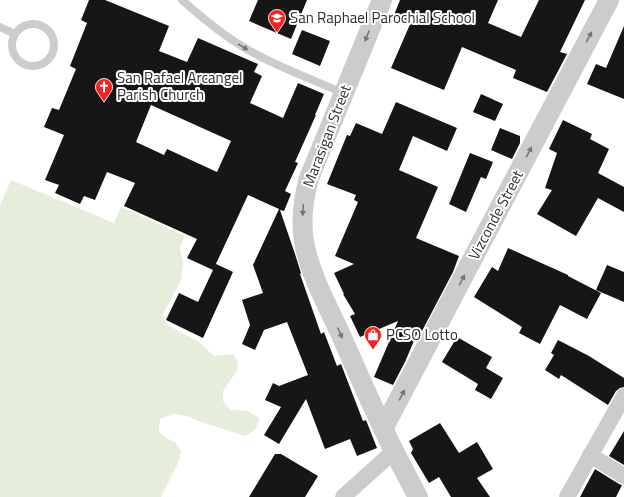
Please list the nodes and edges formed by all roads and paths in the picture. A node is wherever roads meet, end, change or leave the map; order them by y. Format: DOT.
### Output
graph roads {
  1 [pos="182,0"];
  2 [pos="382,0"];
  3 [pos="609,0"];
  4 [pos="0,27"];
  5 [pos="15,34"];
  6 [pos="343,93"];
  7 [pos="624,396"];
  8 [pos="384,430"];
  9 [pos="394,451"];
  10 [pos="590,455"];
  11 [pos="624,476"];
  12 [pos="343,497"];
  13 [pos="418,497"];
  14 [pos="567,497"];
  1 -- 6 [label="lane, one-way"];
  2 -- 6 [label="street, Marasigan Street, one-way"];
  8 -- 3 [label="street, Vizconde Street, one-way"];
  4 -- 5 [label="lane"];
  5 -- 5 [label="lane"];
  6 -- 8 [label="street, Marasigan Street, one-way"];
  7 -- 10 [label="street"];
  8 -- 9 [label="street, Marasigan Street"];
  9 -- 12 [label="street"];
  9 -- 13 [label="street, Marasigan Street"];
  10 -- 11 [label="street"];
  10 -- 14 [label="street"];
}
